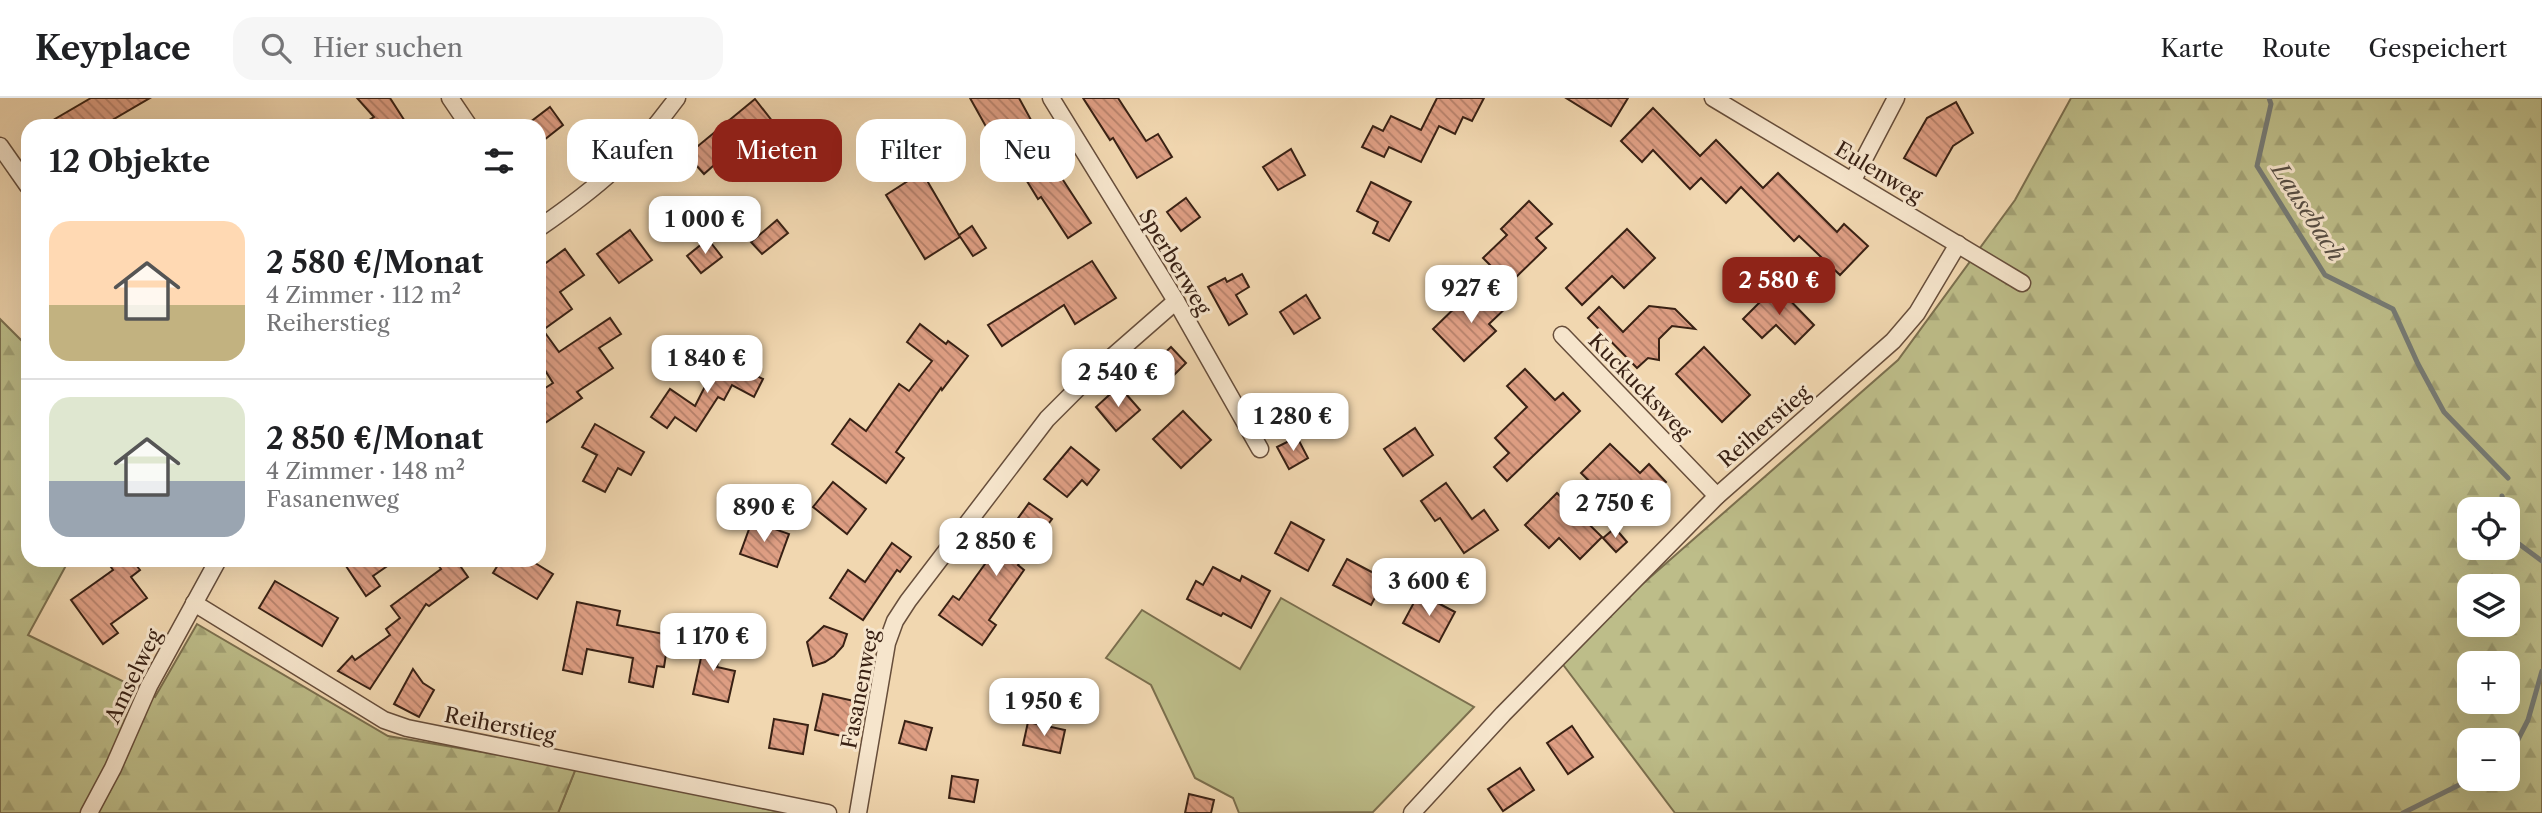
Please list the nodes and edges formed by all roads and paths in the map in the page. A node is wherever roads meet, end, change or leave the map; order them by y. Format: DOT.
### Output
graph roads {
  1 [pos="450,98"];
  2 [pos="677,98"];
  3 [pos="1051,98"];
  4 [pos="1713,98"];
  5 [pos="1896,98"];
  6 [pos="464,119"];
  7 [pos="0,146"];
  8 [pos="21,176"];
  9 [pos="1853,180"];
  10 [pos="546,223"];
  11 [pos="1958,244"];
  12 [pos="2022,283"];
  13 [pos="1176,301"];
  14 [pos="1562,335"];
  15 [pos="1261,449"];
  16 [pos="1717,496"];
  17 [pos="214,567"];
  18 [pos="194,603"];
  19 [pos="89,813"];
  20 [pos="828,813"];
  21 [pos="858,813"];
  22 [pos="1412,813"];
  1 -- 6 [label="street"];
  2 -- 10 [label="street"];
  3 -- 13 [label="street, Sperberweg"];
  4 -- 9 [label="street, Eulenweg"];
  5 -- 9 [label="street"];
  7 -- 8 [label="street"];
  9 -- 11 [label="street, Eulenweg"];
  11 -- 12 [label="street, Eulenweg"];
  11 -- 16 [label="street, Reiherstieg"];
  13 -- 15 [label="street, Sperberweg"];
  13 -- 21 [label="street, Fasanenweg"];
  14 -- 16 [label="street, Kuckucksweg"];
  16 -- 22 [label="street, Reiherstieg"];
  17 -- 18 [label="street, Amselweg"];
  18 -- 19 [label="street, Amselweg"];
  18 -- 20 [label="street, Reiherstieg"];
}
